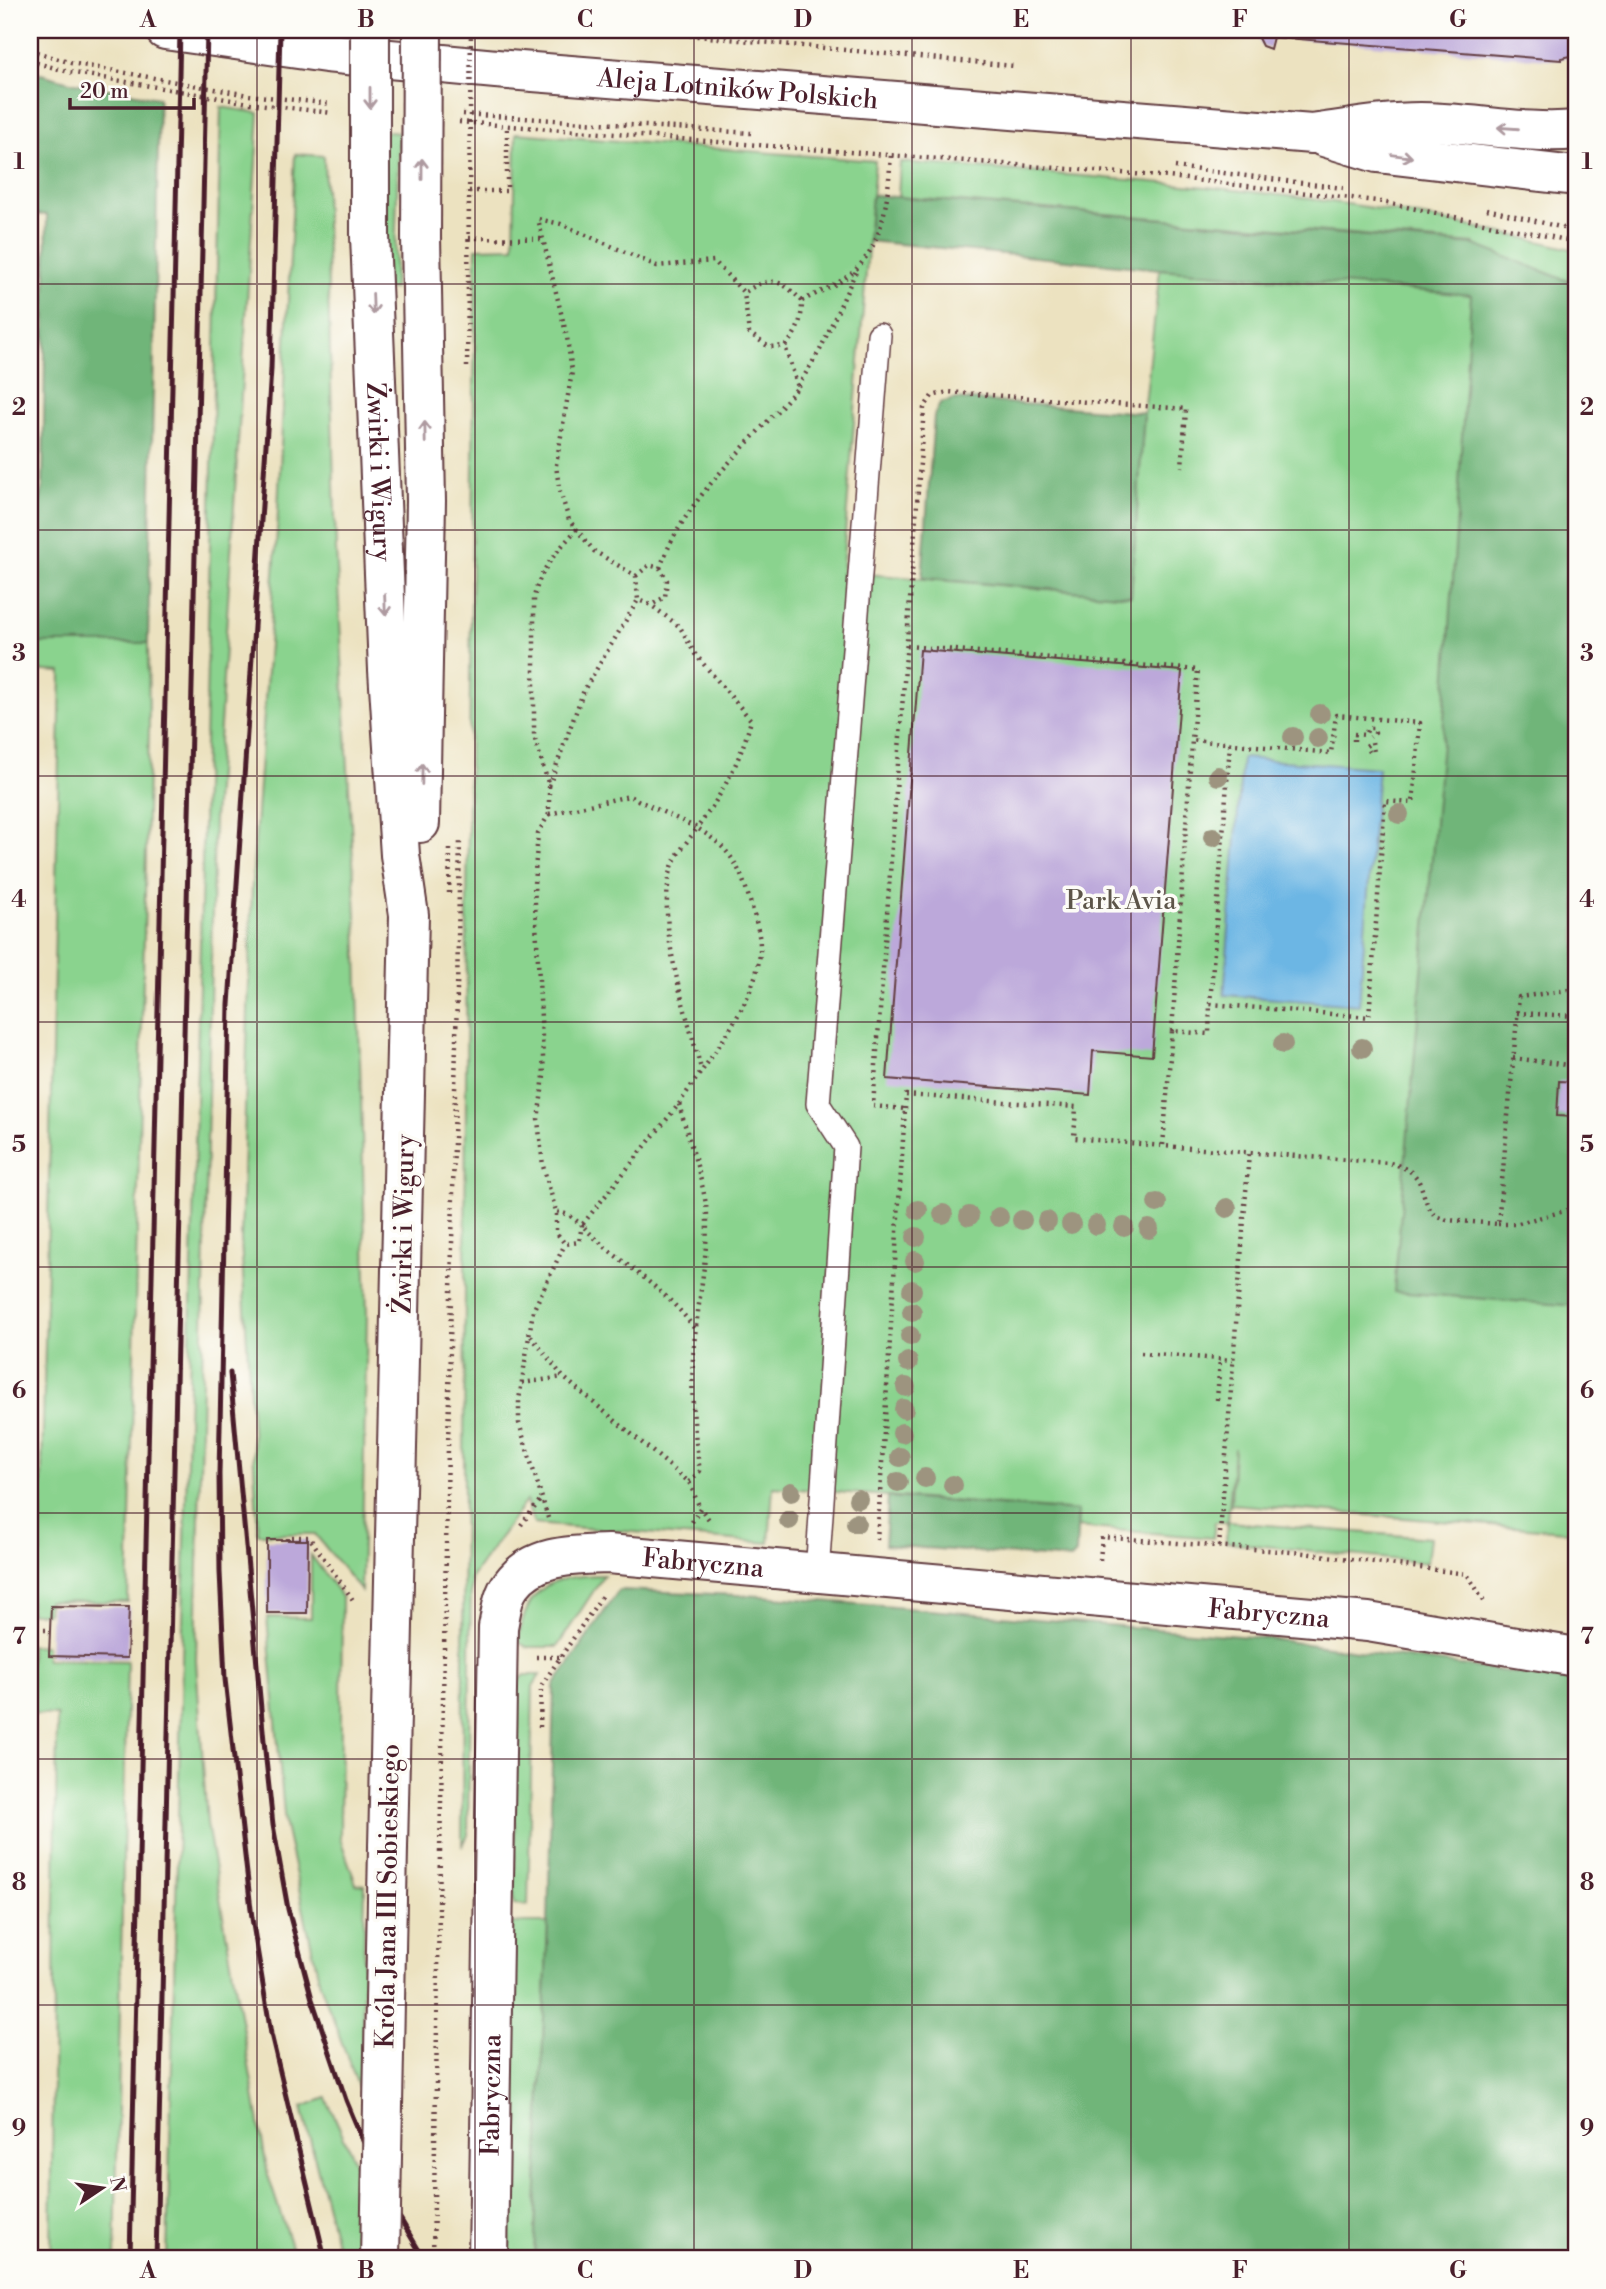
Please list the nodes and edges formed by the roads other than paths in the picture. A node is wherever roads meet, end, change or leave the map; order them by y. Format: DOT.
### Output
graph roads {
  1 [pos="165,30"];
  2 [pos="370,30"];
  3 [pos="422,30"];
  4 [pos="1576,130"];
  5 [pos="1312,134"];
  6 [pos="1576,176"];
  7 [pos="879,335"];
  8 [pos="409,915"];
  9 [pos="395,1532"];
  10 [pos="817,1574"];
  11 [pos="1576,1657"];
  12 [pos="380,2259"];
  13 [pos="488,2259"];
  1 -- 5 [label="street, Aleja Lotników Polskich"];
  2 -- 8 [label="street, Żwirki i Wigury, one-way, bridge"];
  8 -- 3 [label="street, Żwirki i Wigury, one-way, bridge"];
  4 -- 5 [label="street, Aleja Lotników Polskich, one-way"];
  5 -- 6 [label="street, Aleja Lotników Polskich, one-way"];
  7 -- 10 [label="lane"];
  8 -- 9 [label="street, Żwirki i Wigury"];
  9 -- 12 [label="street, Króla Jana III Sobieskiego, bridge"];
  10 -- 11 [label="street, Fabryczna"];
  10 -- 13 [label="street, Fabryczna"];
}
